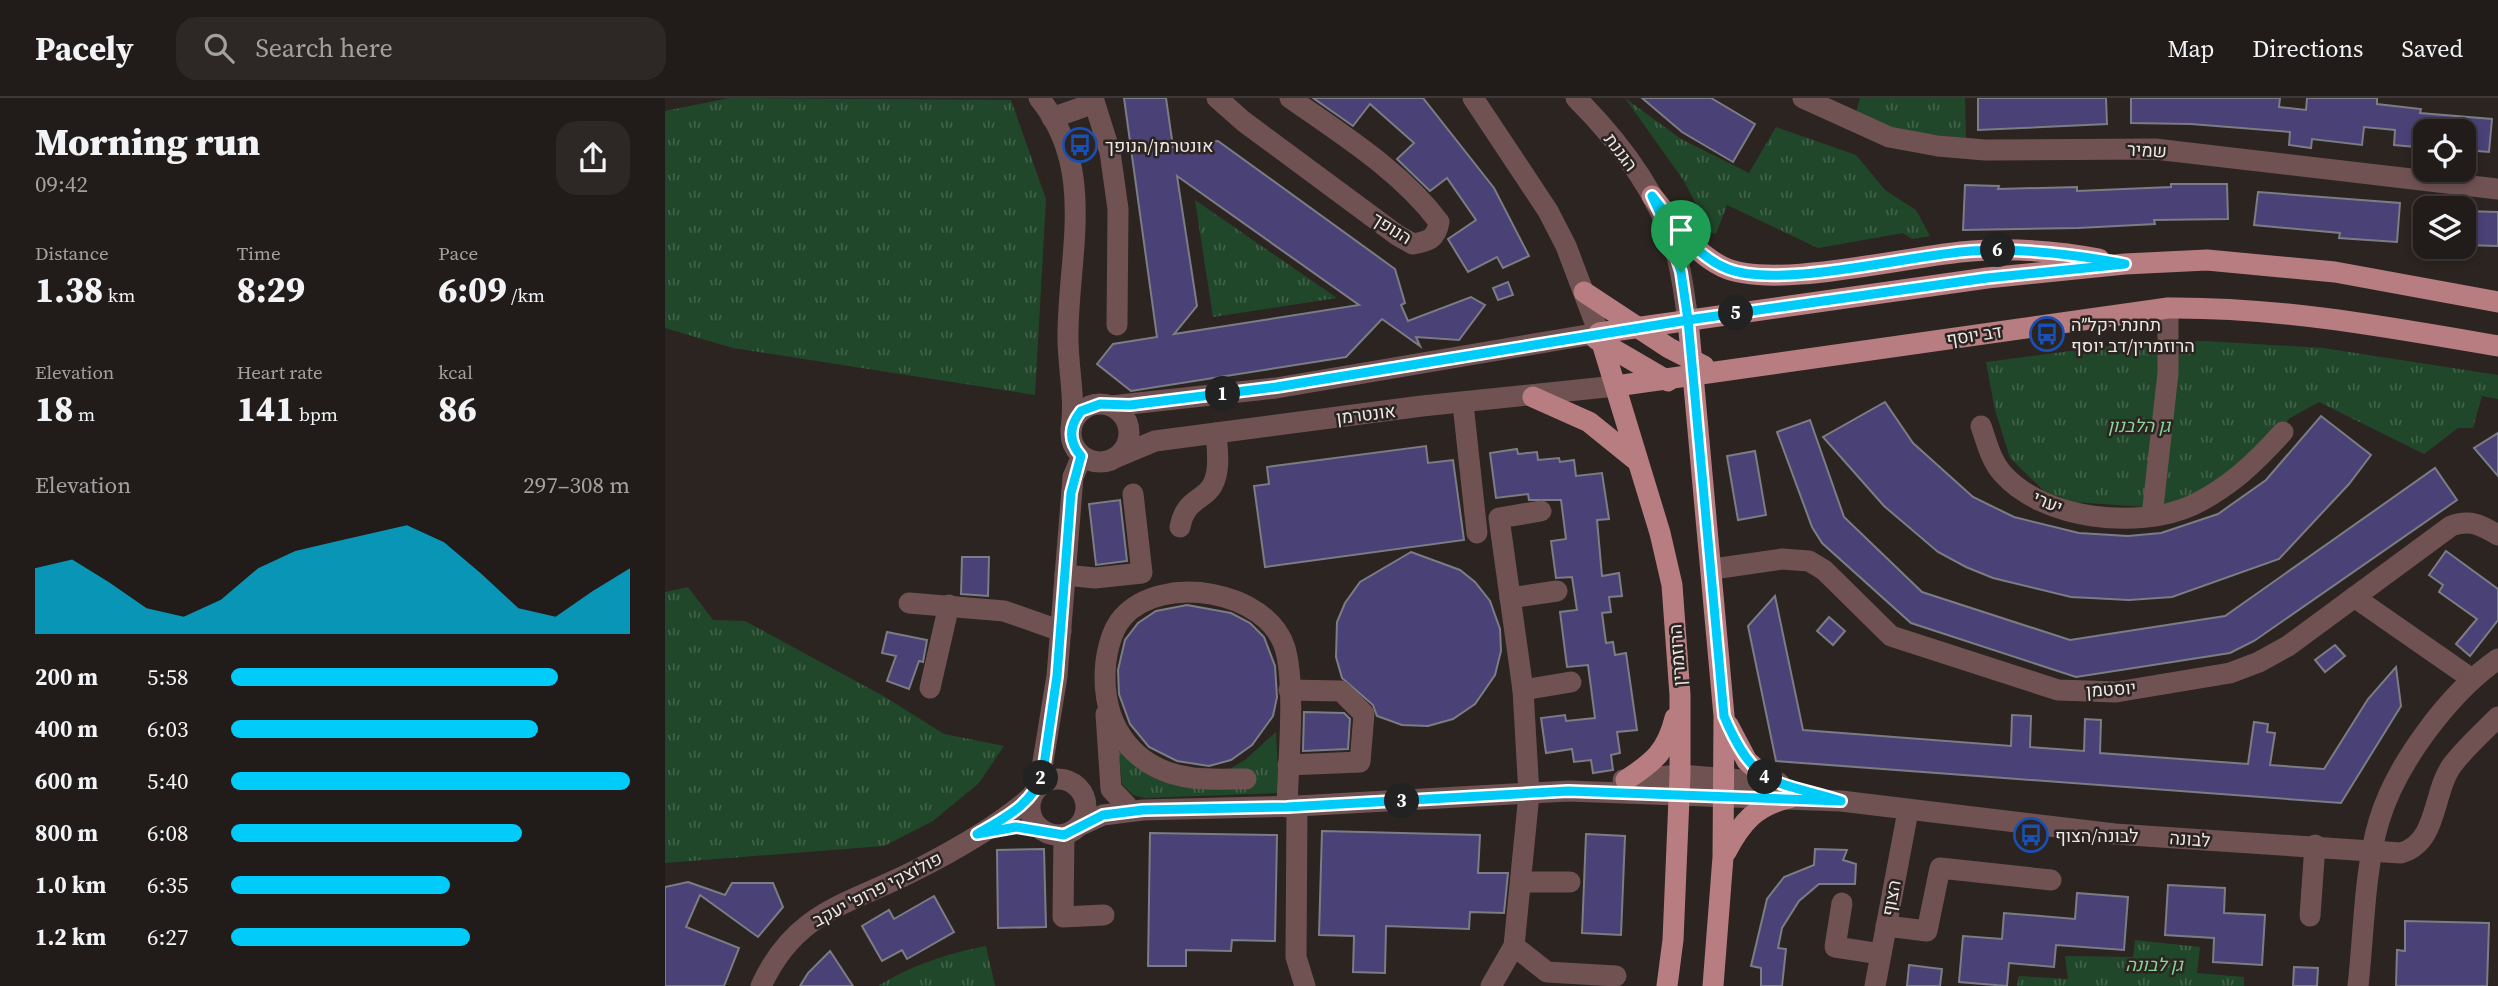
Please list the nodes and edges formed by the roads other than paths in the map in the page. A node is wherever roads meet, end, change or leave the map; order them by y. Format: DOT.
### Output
graph roads {
  1 [pos="1039,98"];
  2 [pos="1217,98"];
  3 [pos="1290,98"];
  4 [pos="1473,98"];
  5 [pos="1576,98"];
  6 [pos="1803,98"];
  7 [pos="1094,100"];
  8 [pos="1052,118"];
  9 [pos="2498,189"];
  10 [pos="1652,196"];
  11 [pos="2125,264"];
  12 [pos="1584,292"];
  13 [pos="2498,302"];
  14 [pos="2168,308"];
  15 [pos="1688,320"];
  16 [pos="1117,325"];
  17 [pos="1637,328"];
  18 [pos="1597,337"];
  19 [pos="2498,346"];
  20 [pos="1068,357"];
  21 [pos="1695,368"];
  22 [pos="1666,379"];
  23 [pos="1616,386"];
  24 [pos="1533,397"];
  25 [pos="1698,402"];
  26 [pos="1463,404"];
  27 [pos="1106,405"];
  28 [pos="1981,426"];
  29 [pos="1071,429"];
  30 [pos="2283,432"];
  31 [pos="1216,433"];
  32 [pos="1081,456"];
  33 [pos="1119,456"];
  34 [pos="1636,460"];
  35 [pos="1133,494"];
  36 [pos="1541,511"];
  37 [pos="2152,516"];
  38 [pos="1179,527"];
  39 [pos="1477,533"];
  40 [pos="2498,535"];
  41 [pos="1713,569"];
  42 [pos="1065,575"];
  43 [pos="1557,591"];
  44 [pos="2354,597"];
  45 [pos="1510,598"];
  46 [pos="909,603"];
  47 [pos="949,605"];
  48 [pos="1061,631"];
  49 [pos="2498,659"];
  50 [pos="2472,679"];
  51 [pos="1571,682"];
  52 [pos="930,688"];
  53 [pos="1289,690"];
  54 [pos="1523,690"];
  55 [pos="1681,695"];
  56 [pos="1105,698"];
  57 [pos="1724,716"];
  58 [pos="2498,717"];
  59 [pos="1048,742"];
  60 [pos="1288,765"];
  61 [pos="1246,779"];
  62 [pos="1626,779"];
  63 [pos="1770,781"];
  64 [pos="1075,784"];
  65 [pos="1679,784"];
  66 [pos="1725,786"];
  67 [pos="1568,791"];
  68 [pos="1035,792"];
  69 [pos="1529,794"];
  70 [pos="1789,798"];
  71 [pos="1841,801"];
  72 [pos="1292,806"];
  73 [pos="1135,808"];
  74 [pos="1908,811"];
  75 [pos="1038,828"];
  76 [pos="1072,830"];
  77 [pos="977,834"];
  78 [pos="2315,845"];
  79 [pos="2372,849"];
  80 [pos="1723,857"];
  81 [pos="2051,880"];
  82 [pos="1522,881"];
  83 [pos="1570,882"];
  84 [pos="1842,903"];
  85 [pos="1104,915"];
  86 [pos="2310,916"];
  87 [pos="1886,926"];
  88 [pos="1514,946"];
  89 [pos="1881,954"];
  90 [pos="1615,976"];
  91 [pos="761,986"];
  92 [pos="1305,986"];
  93 [pos="1491,986"];
  94 [pos="1667,986"];
  95 [pos="1713,986"];
  96 [pos="1875,986"];
  97 [pos="2358,986"];
  1 -- 8 [label="street"];
  2 -- 3 [label="street, הנופך"];
  4 -- 12 [label="street"];
  5 -- 10 [label="street, הגננת"];
  6 -- 9 [label="street, שמיר"];
  7 -- 8 [label="street"];
  7 -- 16 [label="street"];
  8 -- 20 [label="street"];
  10 -- 11 [label="main road"];
  10 -- 15 [label="street, הגננת"];
  11 -- 13 [label="main road"];
  11 -- 15 [label="main road"];
  12 -- 17 [label="main road"];
  12 -- 18 [label="street"];
  14 -- 19 [label="main road, דב יוסף"];
  14 -- 21 [label="main road, דב יוסף"];
  14 -- 37 [label="street"];
  15 -- 17 [label="main road"];
  15 -- 21 [label="main road, הגננת"];
  17 -- 18 [label="main road"];
  17 -- 21 [label="main road"];
  18 -- 22 [label="main road"];
  18 -- 23 [label="main road, הרוזמרין"];
  18 -- 27 [label="street"];
  20 -- 27 [label="street"];
  20 -- 29 [label="street"];
  21 -- 22 [label="main road, דב יוסף"];
  21 -- 25 [label="main road"];
  22 -- 23 [label="main road, דב יוסף"];
  22 -- 25 [label="main road"];
  23 -- 24 [label="street, אונטרמן"];
  23 -- 34 [label="main road, הרוזמרין"];
  24 -- 26 [label="street, אונטרמן"];
  24 -- 34 [label="main road"];
  25 -- 41 [label="main road"];
  26 -- 31 [label="street, אונטרמן"];
  26 -- 39 [label="street"];
  27 -- 29 [label="street"];
  27 -- 33 [label="street"];
  28 -- 37 [label="street, יערי"];
  29 -- 32 [label="street"];
  30 -- 37 [label="street, יערי"];
  31 -- 33 [label="street, אונטרמן"];
  31 -- 38 [label="street"];
  32 -- 33 [label="street"];
  32 -- 42 [label="street"];
  34 -- 55 [label="main road, הרוזמרין"];
  35 -- 42 [label="street"];
  36 -- 45 [label="street"];
  40 -- 44 [label="street, יוסטמן"];
  41 -- 44 [label="street, יוסטמן"];
  41 -- 57 [label="main road"];
  42 -- 48 [label="street"];
  43 -- 45 [label="street"];
  44 -- 50 [label="street"];
  45 -- 54 [label="street"];
  46 -- 47 [label="street"];
  47 -- 48 [label="street"];
  47 -- 52 [label="street"];
  48 -- 59 [label="street"];
  49 -- 50 [label="street"];
  50 -- 79 [label="street"];
  51 -- 54 [label="street"];
  53 -- 56 [label="street"];
  53 -- 60 [label="street"];
  53 -- 60 [label="street"];
  54 -- 69 [label="street"];
  55 -- 62 [label="main road"];
  55 -- 65 [label="main road, הרוזמרין"];
  56 -- 61 [label="street"];
  56 -- 73 [label="street"];
  57 -- 63 [label="main road"];
  57 -- 66 [label="main road"];
  58 -- 79 [label="street, לבונה"];
  59 -- 64 [label="street"];
  59 -- 68 [label="street"];
  60 -- 72 [label="street"];
  62 -- 65 [label="street"];
  62 -- 67 [label="street"];
  63 -- 66 [label="street, לבונה"];
  63 -- 71 [label="street, לבונה"];
  64 -- 68 [label="street"];
  64 -- 73 [label="street"];
  64 -- 76 [label="street"];
  65 -- 66 [label="street, לבונה"];
  65 -- 67 [label="street"];
  65 -- 94 [label="main road, הרוזמרין"];
  66 -- 70 [label="street, לבונה"];
  66 -- 80 [label="main road"];
  67 -- 69 [label="street"];
  68 -- 75 [label="street"];
  68 -- 77 [label="street, פולוצקי פרופ' יעקב"];
  69 -- 72 [label="street"];
  69 -- 82 [label="street"];
  70 -- 71 [label="street, לבונה"];
  70 -- 80 [label="main road"];
  71 -- 74 [label="street, לבונה"];
  72 -- 73 [label="street"];
  72 -- 92 [label="street"];
  73 -- 76 [label="street"];
  74 -- 78 [label="street, לבונה"];
  74 -- 87 [label="street, הצוף"];
  75 -- 76 [label="street"];
  75 -- 77 [label="street"];
  76 -- 85 [label="street"];
  77 -- 91 [label="street, פולוצקי פרופ' יעקב"];
  78 -- 79 [label="street, לבונה"];
  78 -- 86 [label="street"];
  79 -- 97 [label="street"];
  80 -- 95 [label="main road"];
  81 -- 87 [label="street"];
  82 -- 83 [label="street"];
  82 -- 88 [label="street"];
  84 -- 89 [label="street"];
  87 -- 89 [label="street, הצוף"];
  88 -- 90 [label="street"];
  88 -- 93 [label="street"];
  89 -- 96 [label="street, הצוף"];
}
